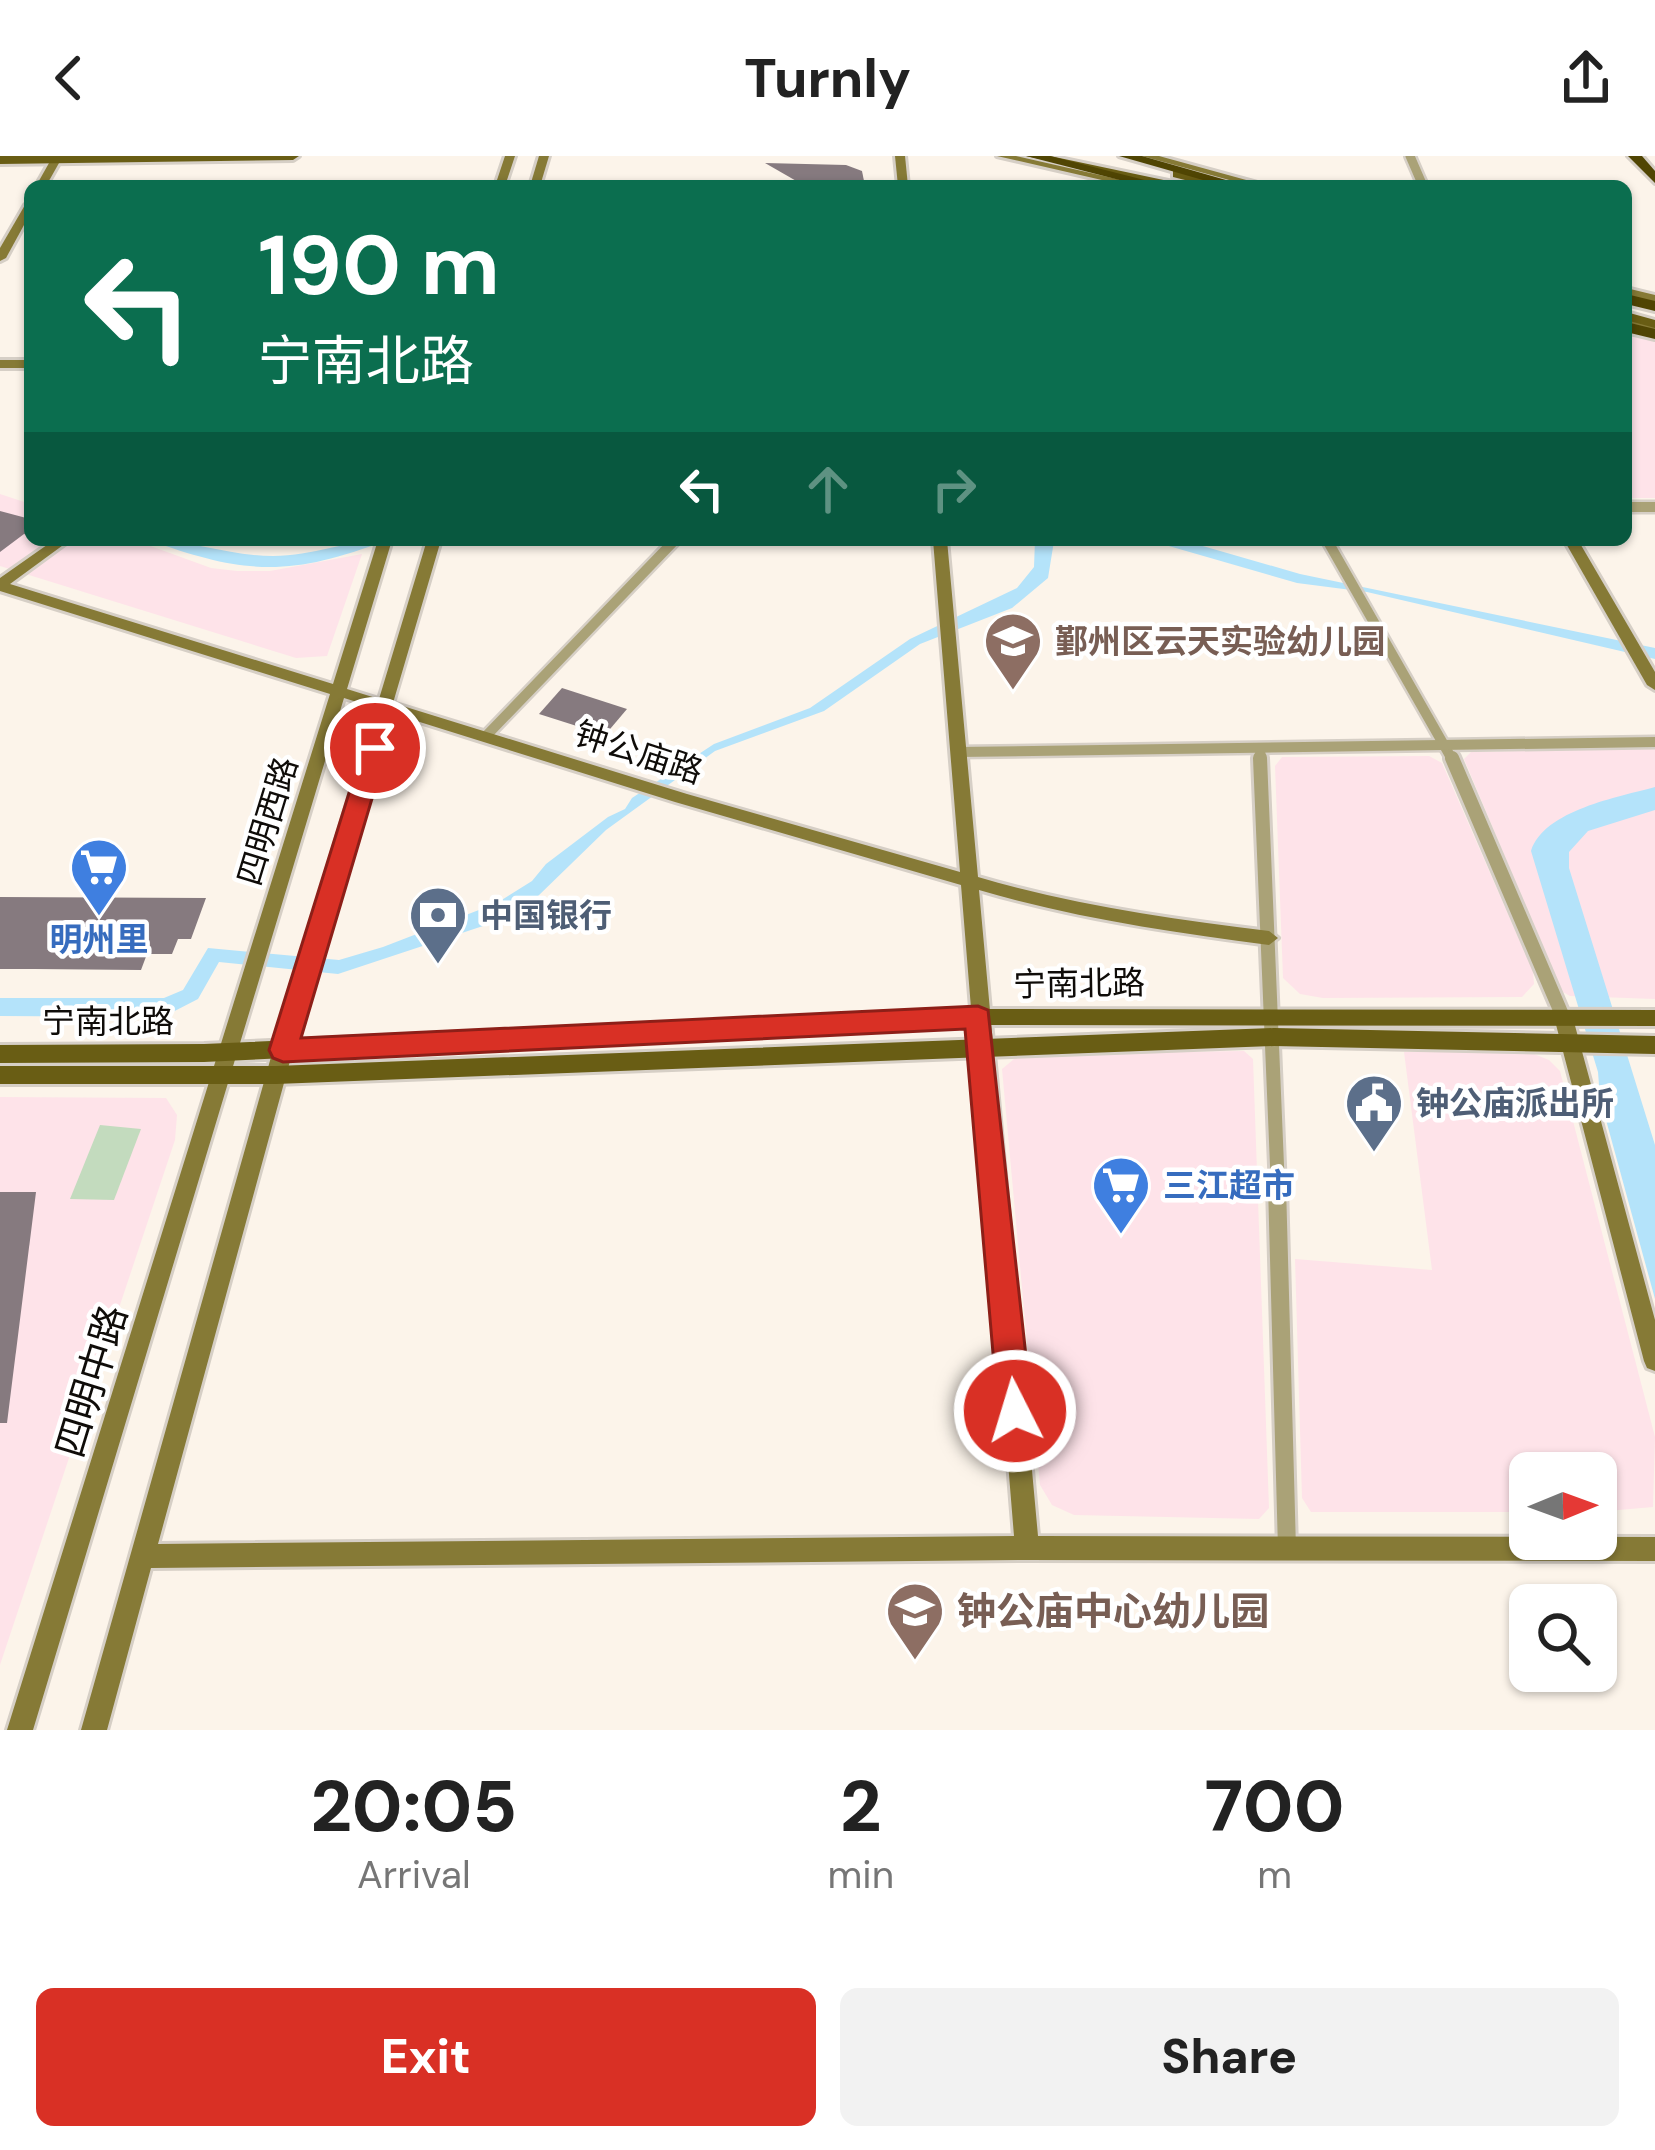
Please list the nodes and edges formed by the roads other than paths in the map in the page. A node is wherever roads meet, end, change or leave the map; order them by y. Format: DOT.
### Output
graph roads {
  1 [pos="293,156"];
  2 [pos="1002,156"];
  3 [pos="1033,156"];
  4 [pos="1099,156"];
  5 [pos="1126,156"];
  6 [pos="1147,156"];
  7 [pos="1635,156"];
  8 [pos="1648,156"];
  9 [pos="56,159"];
  10 [pos="0,160"];
  11 [pos="1655,165"];
  12 [pos="1655,179"];
  13 [pos="1126,180"];
  14 [pos="1131,180"];
  15 [pos="1155,180"];
  16 [pos="1198,180"];
  17 [pos="1217,180"];
  18 [pos="1240,180"];
  19 [pos="24,215"];
  20 [pos="0,258"];
  21 [pos="55,546"];
  22 [pos="384,546"];
  23 [pos="433,546"];
  24 [pos="669,546"];
  25 [pos="940,546"];
  26 [pos="1330,546"];
  27 [pos="1578,546"];
  28 [pos="1578,546"];
  29 [pos="0,586"];
  30 [pos="1649,667"];
  31 [pos="1655,685"];
  32 [pos="340,691"];
  33 [pos="388,705"];
  34 [pos="486,736"];
  35 [pos="1655,742"];
  36 [pos="1446,746"];
  37 [pos="1260,749"];
  38 [pos="958,752"];
  39 [pos="970,880"];
  40 [pos="1269,938"];
  41 [pos="978,1017"];
  42 [pos="1566,1017"];
  43 [pos="1655,1018"];
  44 [pos="1274,1026"];
  45 [pos="1572,1042"];
  46 [pos="981,1045"];
  47 [pos="1646,1045"];
  48 [pos="283,1050"];
  49 [pos="229,1052"];
  50 [pos="0,1054"];
  51 [pos="0,1075"];
  52 [pos="276,1075"];
  53 [pos="222,1076"];
  54 [pos="1655,1361"];
  55 [pos="1028,1548"];
  56 [pos="1287,1549"];
  57 [pos="1655,1549"];
  58 [pos="142,1556"];
  59 [pos="20,1730"];
  60 [pos="94,1730"];
  1 -- 9 [label="main road"];
  2 -- 13 [label="street"];
  3 -- 14 [label="highway"];
  3 -- 15 [label="main road"];
  4 -- 16 [label="main road"];
  5 -- 17 [label="highway"];
  6 -- 18 [label="street"];
  7 -- 12 [label="highway"];
  8 -- 11 [label="highway"];
  9 -- 10 [label="main road"];
  19 -- 20 [label="street"];
  21 -- 29 [label="street"];
  22 -- 32 [label="street, 四明西路"];
  23 -- 33 [label="street"];
  24 -- 34 [label="street"];
  25 -- 38 [label="street"];
  26 -- 36 [label="street"];
  27 -- 30 [label="street"];
  28 -- 30 [label="street"];
  29 -- 32 [label="street, 钟公庙路"];
  30 -- 31 [label="street"];
  32 -- 33 [label="street, 钟公庙路"];
  32 -- 49 [label="street, 四明西路"];
  33 -- 34 [label="street, 钟公庙路"];
  33 -- 48 [label="street"];
  34 -- 39 [label="street, 钟公庙路"];
  35 -- 36 [label="street"];
  36 -- 37 [label="street"];
  36 -- 42 [label="street"];
  37 -- 38 [label="street"];
  37 -- 40 [label="street"];
  38 -- 39 [label="street"];
  39 -- 40 [label="street, 钟公庙路"];
  39 -- 41 [label="street"];
  40 -- 44 [label="street"];
  41 -- 44 [label="main road, 宁南北路"];
  41 -- 46 [label="street"];
  41 -- 48 [label="main road, 宁南北路"];
  42 -- 43 [label="main road, 宁南北路"];
  42 -- 44 [label="main road, 宁南北路"];
  42 -- 45 [label="street"];
  44 -- 45 [label="main road, 宁南北路"];
  44 -- 46 [label="main road, 宁南北路"];
  44 -- 56 [label="street"];
  45 -- 47 [label="main road, 宁南北路"];
  45 -- 54 [label="street"];
  46 -- 52 [label="main road, 宁南北路"];
  46 -- 55 [label="street"];
  48 -- 49 [label="main road, 宁南北路"];
  48 -- 52 [label="street"];
  49 -- 50 [label="main road, 宁南北路"];
  49 -- 53 [label="street, 四明中路"];
  51 -- 53 [label="main road, 宁南北路"];
  52 -- 53 [label="main road, 宁南北路"];
  52 -- 58 [label="street"];
  53 -- 59 [label="street, 四明中路"];
  55 -- 56 [label="street"];
  55 -- 58 [label="street"];
  56 -- 57 [label="street"];
  58 -- 60 [label="street"];
}
